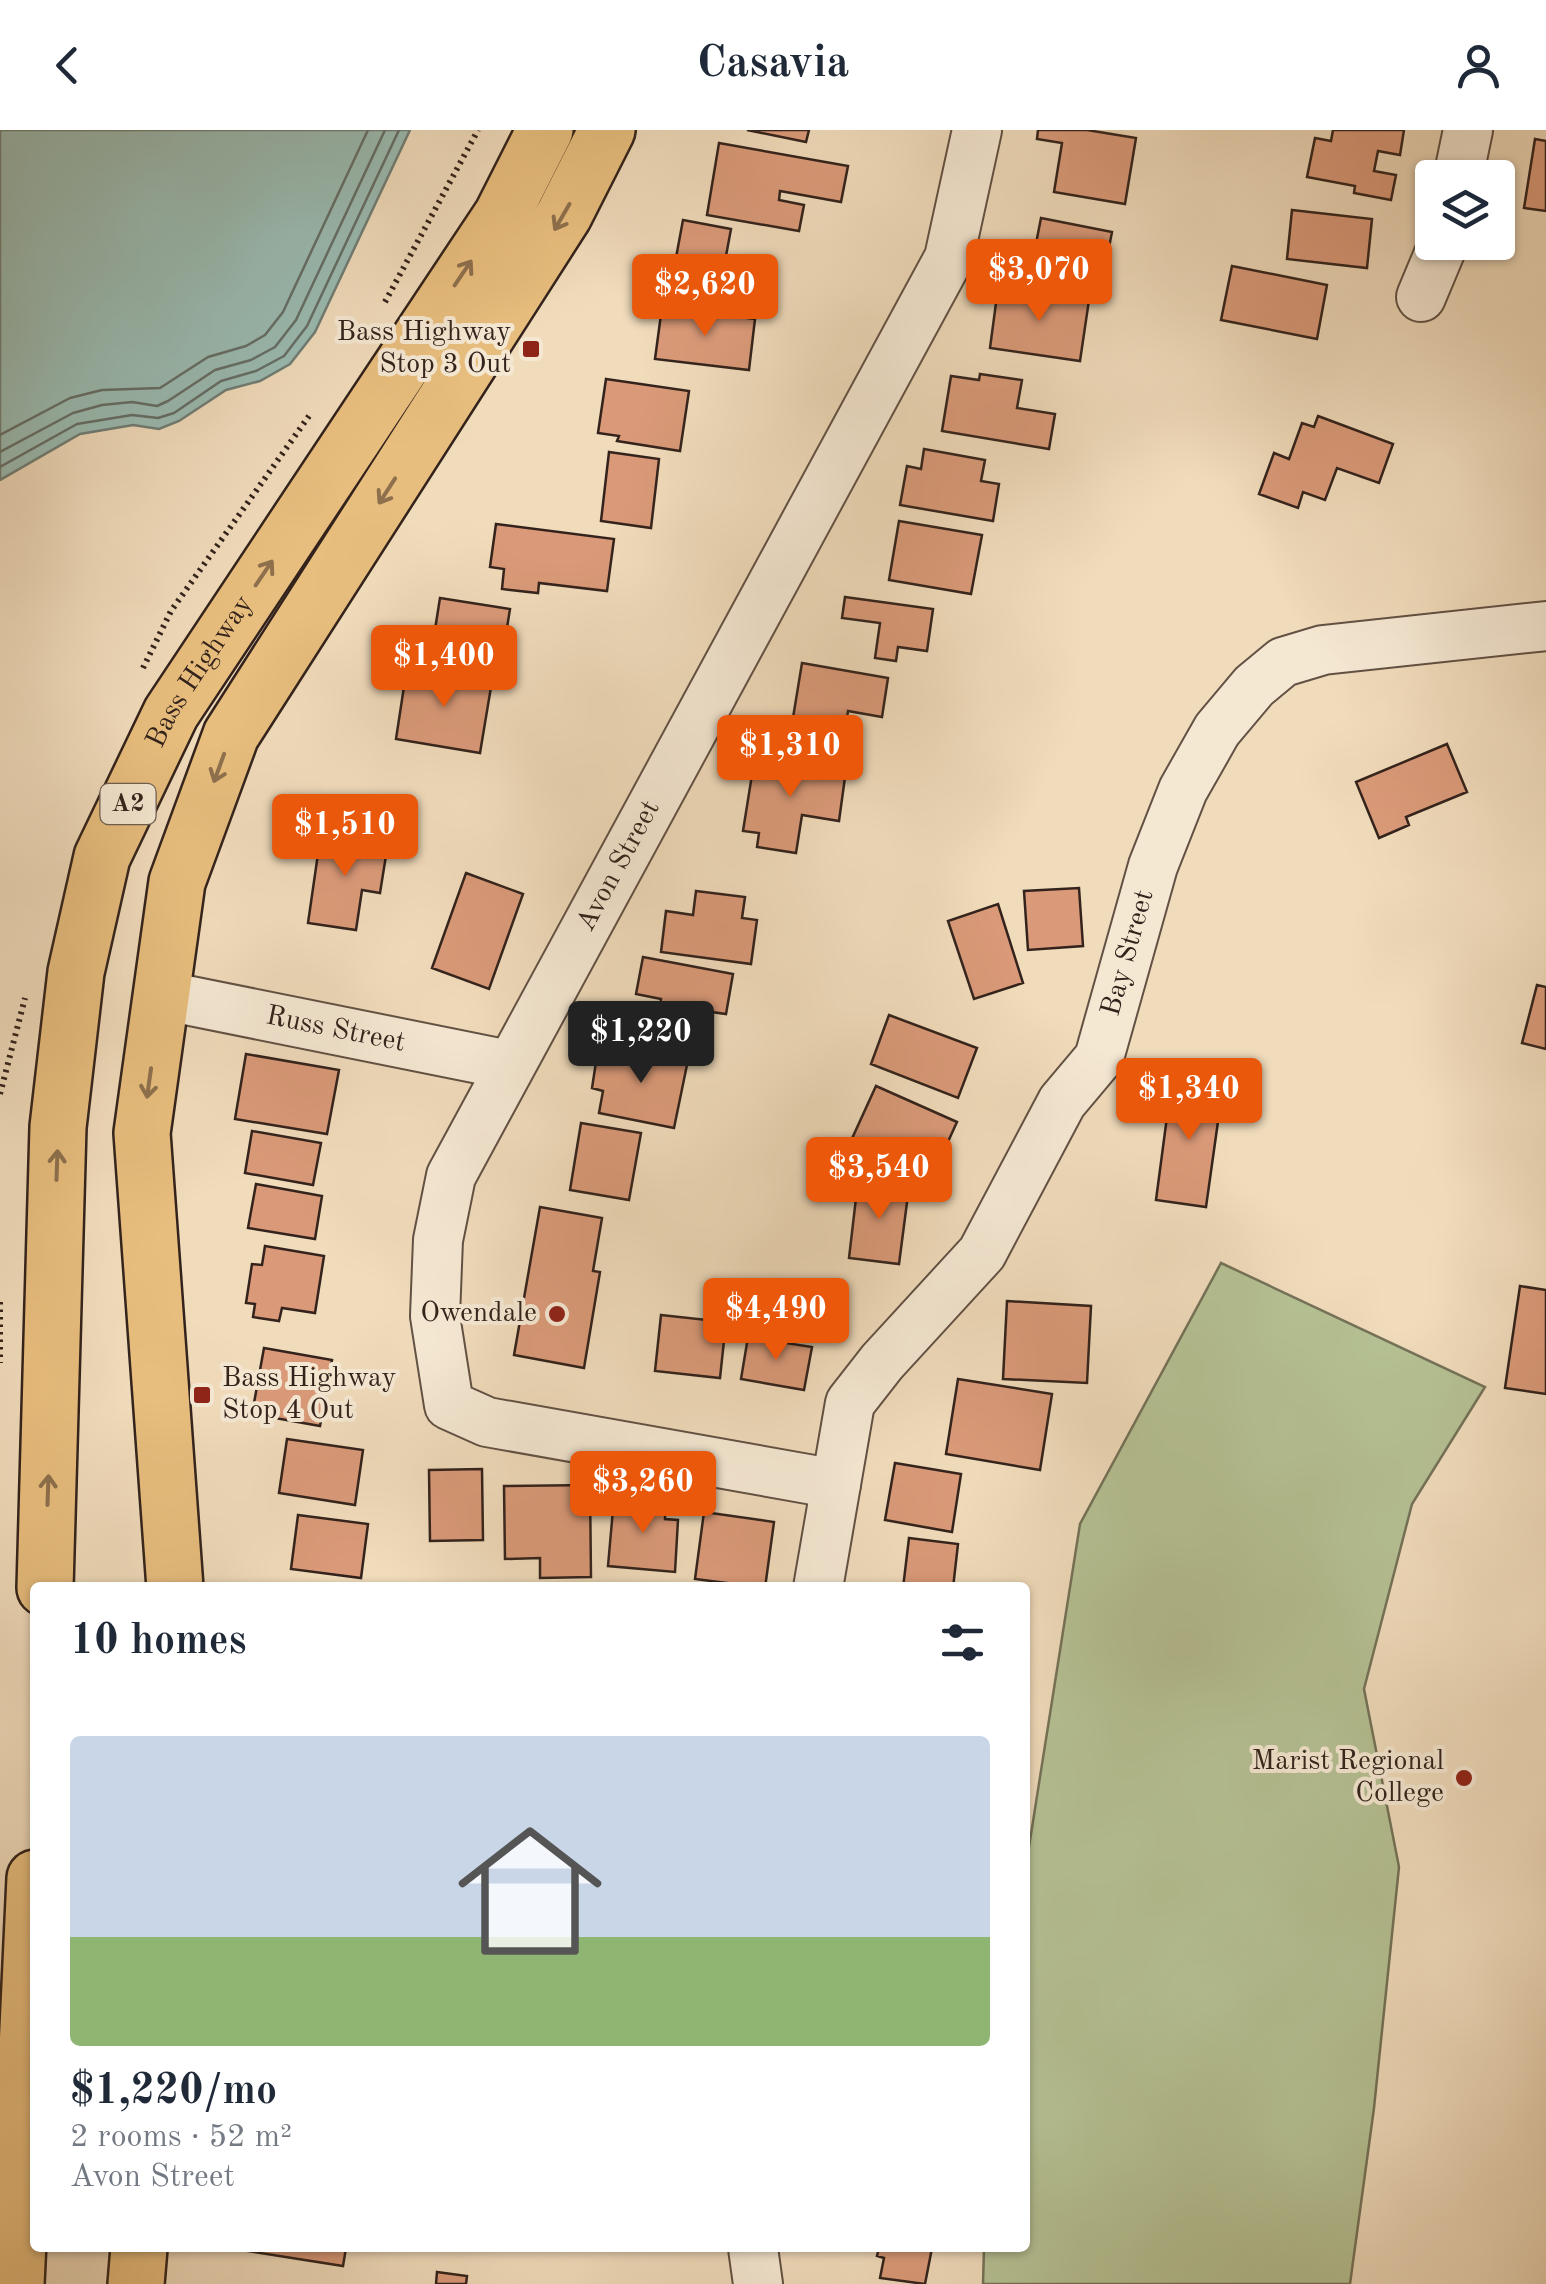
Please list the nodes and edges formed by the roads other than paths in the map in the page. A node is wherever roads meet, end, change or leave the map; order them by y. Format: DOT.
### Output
graph roads {
  1 [pos="545,130"];
  2 [pos="606,130"];
  3 [pos="977,130"];
  4 [pos="1468,130"];
  5 [pos="1462,160"];
  6 [pos="1436,260"];
  7 [pos="1421,297"];
  8 [pos="1546,626"];
  9 [pos="161,995"];
  10 [pos="509,1065"];
  11 [pos="836,1484"];
  12 [pos="45,1582"];
  13 [pos="175,1582"];
  14 [pos="819,1582"];
  15 [pos="30,1985"];
  16 [pos="139,2252"];
  17 [pos="754,2252"];
  18 [pos="16,2284"];
  19 [pos="136,2284"];
  20 [pos="758,2284"];
  12 -- 1 [label="highway, Bass Highway / A2, one-way"];
  2 -- 9 [label="highway, Bass Highway / A2, one-way"];
  3 -- 10 [label="street, Avon Street"];
  4 -- 5 [label="street"];
  6 -- 7 [label="street"];
  8 -- 11 [label="street, Bay Street"];
  9 -- 10 [label="street, Russ Street"];
  9 -- 13 [label="highway, Bass Highway / A2, one-way"];
  10 -- 11 [label="street, Avon Street"];
  11 -- 14 [label="street, Bay Street"];
  15 -- 18 [label="highway"];
  16 -- 19 [label="highway"];
  17 -- 20 [label="street"];
}
